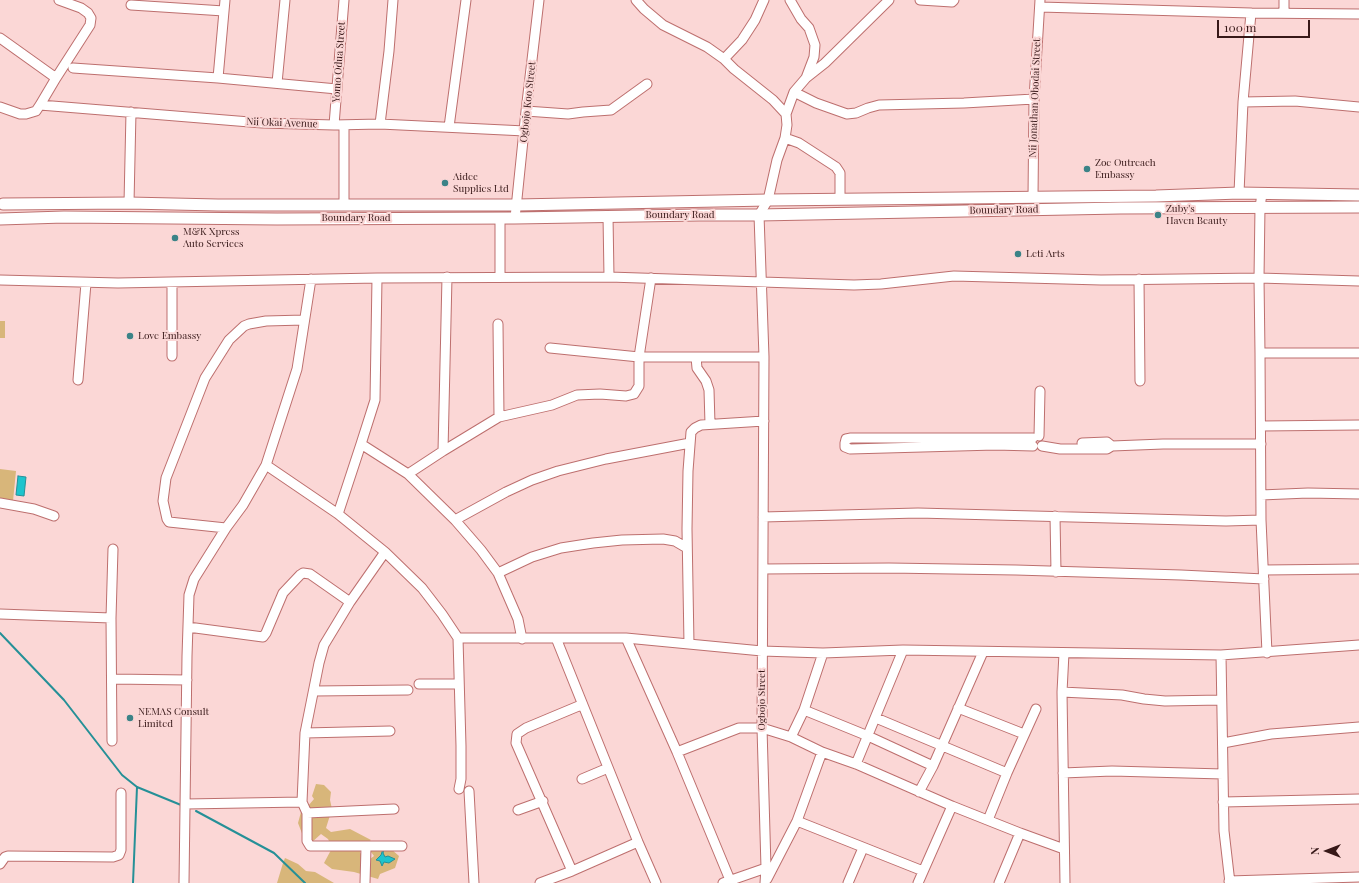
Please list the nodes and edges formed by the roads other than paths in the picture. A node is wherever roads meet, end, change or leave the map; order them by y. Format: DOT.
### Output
graph roads {
  1 [pos="58,0"];
  2 [pos="225,0"];
  3 [pos="285,0"];
  4 [pos="344,0"];
  5 [pos="393,0"];
  6 [pos="466,0"];
  7 [pos="539,0"];
  8 [pos="636,0"];
  9 [pos="764,0"];
  10 [pos="790,0"];
  11 [pos="889,0"];
  12 [pos="920,0"];
  13 [pos="954,0"];
  14 [pos="1284,0"];
  15 [pos="1040,4"];
  16 [pos="131,5"];
  17 [pos="224,11"];
  18 [pos="1284,13"];
  19 [pos="1251,14"];
  20 [pos="1359,14"];
  21 [pos="0,38"];
  22 [pos="724,59"];
  23 [pos="74,68"];
  24 [pos="56,78"];
  25 [pos="218,78"];
  26 [pos="806,78"];
  27 [pos="277,83"];
  28 [pos="647,84"];
  29 [pos="337,89"];
  30 [pos="794,92"];
  31 [pos="1034,100"];
  32 [pos="1243,102"];
  33 [pos="40,105"];
  34 [pos="0,107"];
  35 [pos="1359,107"];
  36 [pos="526,111"];
  37 [pos="131,112"];
  38 [pos="786,114"];
  39 [pos="380,124"];
  40 [pos="339,125"];
  41 [pos="449,127"];
  42 [pos="525,131"];
  43 [pos="785,138"];
  44 [pos="1239,193"];
  45 [pos="1262,194"];
  46 [pos="1359,195"];
  47 [pos="1033,196"];
  48 [pos="840,199"];
  49 [pos="768,200"];
  50 [pos="2,203"];
  51 [pos="129,203"];
  52 [pos="344,205"];
  53 [pos="517,205"];
  54 [pos="1260,207"];
  55 [pos="1359,207"];
  56 [pos="759,215"];
  57 [pos="608,216"];
  58 [pos="500,218"];
  59 [pos="515,218"];
  60 [pos="0,220"];
  61 [pos="447,277"];
  62 [pos="500,277"];
  63 [pos="609,277"];
  64 [pos="377,278"];
  65 [pos="651,278"];
  66 [pos="1259,278"];
  67 [pos="311,279"];
  68 [pos="1139,279"];
  69 [pos="0,280"];
  70 [pos="1359,281"];
  71 [pos="172,282"];
  72 [pos="760,282"];
  73 [pos="86,283"];
  74 [pos="304,320"];
  75 [pos="498,324"];
  76 [pos="550,348"];
  77 [pos="1260,353"];
  78 [pos="1359,353"];
  79 [pos="172,356"];
  80 [pos="639,357"];
  81 [pos="696,357"];
  82 [pos="764,358"];
  83 [pos="78,380"];
  84 [pos="1140,381"];
  85 [pos="1040,391"];
  86 [pos="499,417"];
  87 [pos="764,421"];
  88 [pos="710,424"];
  89 [pos="1359,425"];
  90 [pos="1261,426"];
  91 [pos="1038,441"];
  92 [pos="690,443"];
  93 [pos="362,444"];
  94 [pos="1261,444"];
  95 [pos="443,451"];
  96 [pos="266,465"];
  97 [pos="408,474"];
  98 [pos="1359,494"];
  99 [pos="1261,495"];
  100 [pos="0,503"];
  101 [pos="338,514"];
  102 [pos="54,516"];
  103 [pos="1055,516"];
  104 [pos="763,517"];
  105 [pos="455,520"];
  106 [pos="1261,520"];
  107 [pos="226,528"];
  108 [pos="687,529"];
  109 [pos="675,541"];
  110 [pos="687,548"];
  111 [pos="113,549"];
  112 [pos="385,552"];
  113 [pos="763,569"];
  114 [pos="1359,569"];
  115 [pos="1056,572"];
  116 [pos="498,573"];
  117 [pos="1264,575"];
  118 [pos="350,602"];
  119 [pos="0,614"];
  120 [pos="111,618"];
  121 [pos="188,627"];
  122 [pos="458,638"];
  123 [pos="556,638"];
  124 [pos="626,638"];
  125 [pos="522,639"];
  126 [pos="689,644"];
  127 [pos="1359,645"];
  128 [pos="903,650"];
  129 [pos="762,651"];
  130 [pos="983,652"];
  131 [pos="823,653"];
  132 [pos="1064,653"];
  133 [pos="1267,653"];
  134 [pos="1221,655"];
  135 [pos="112,679"];
  136 [pos="187,680"];
  137 [pos="419,684"];
  138 [pos="459,684"];
  139 [pos="408,690"];
  140 [pos="314,691"];
  141 [pos="1062,692"];
  142 [pos="1221,700"];
  143 [pos="582,705"];
  144 [pos="958,708"];
  145 [pos="1036,709"];
  146 [pos="804,710"];
  147 [pos="876,718"];
  148 [pos="1359,727"];
  149 [pos="762,728"];
  150 [pos="390,731"];
  151 [pos="305,733"];
  152 [pos="1024,734"];
  153 [pos="868,736"];
  154 [pos="791,737"];
  155 [pos="112,740"];
  156 [pos="1223,743"];
  157 [pos="941,746"];
  158 [pos="677,752"];
  159 [pos="822,752"];
  160 [pos="856,764"];
  161 [pos="932,766"];
  162 [pos="608,768"];
  163 [pos="1006,773"];
  164 [pos="1063,773"];
  165 [pos="1223,774"];
  166 [pos="582,779"];
  167 [pos="459,789"];
  168 [pos="469,791"];
  169 [pos="919,792"];
  170 [pos="121,793"];
  171 [pos="1359,799"];
  172 [pos="542,801"];
  173 [pos="302,802"];
  174 [pos="1224,802"];
  175 [pos="186,804"];
  176 [pos="952,806"];
  177 [pos="394,808"];
  178 [pos="518,810"];
  179 [pos="307,813"];
  180 [pos="988,820"];
  181 [pos="797,821"];
  182 [pos="1020,833"];
  183 [pos="638,842"];
  184 [pos="402,846"];
  185 [pos="366,847"];
  186 [pos="863,848"];
  187 [pos="1064,849"];
  188 [pos="0,864"];
  189 [pos="766,868"];
  190 [pos="572,871"];
  191 [pos="923,872"];
  192 [pos="1359,877"];
  193 [pos="727,881"];
  194 [pos="547,882"];
  195 [pos="1230,882"];
  196 [pos="184,883"];
  197 [pos="365,883"];
  198 [pos="474,883"];
  199 [pos="656,883"];
  200 [pos="765,883"];
  201 [pos="848,883"];
  202 [pos="918,883"];
  203 [pos="999,883"];
  204 [pos="1065,883"];
  1 -- 24 [label="street"];
  2 -- 17 [label="street"];
  3 -- 27 [label="street"];
  4 -- 29 [label="street, Yomo Odua Street"];
  5 -- 39 [label="street"];
  6 -- 41 [label="street"];
  7 -- 36 [label="street, Ogbojo Koo Street"];
  8 -- 22 [label="street"];
  9 -- 22 [label="street"];
  10 -- 26 [label="street"];
  11 -- 26 [label="street"];
  12 -- 13 [label="street"];
  14 -- 18 [label="street"];
  15 -- 19 [label="street"];
  15 -- 31 [label="street, Nii Jonathan Obodai Street"];
  16 -- 17 [label="street"];
  17 -- 25 [label="street"];
  18 -- 19 [label="street"];
  18 -- 20 [label="street"];
  19 -- 32 [label="street"];
  21 -- 24 [label="street"];
  22 -- 38 [label="street"];
  23 -- 25 [label="street"];
  24 -- 33 [label="street"];
  25 -- 27 [label="street"];
  26 -- 30 [label="street"];
  27 -- 29 [label="street"];
  28 -- 36 [label="street"];
  29 -- 40 [label="street, Yomo Odua Street"];
  30 -- 31 [label="street"];
  30 -- 38 [label="street"];
  31 -- 47 [label="street, Nii Jonathan Obodai Street"];
  32 -- 35 [label="street"];
  32 -- 44 [label="street"];
  33 -- 34 [label="street"];
  33 -- 37 [label="street, Nii Okai Avenue"];
  36 -- 42 [label="street, Ogbojo Koo Street"];
  37 -- 40 [label="street, Nii Okai Avenue"];
  37 -- 51 [label="street"];
  38 -- 43 [label="street"];
  39 -- 40 [label="street, Nii Okai Avenue"];
  39 -- 41 [label="street, Nii Okai Avenue"];
  40 -- 52 [label="street, Yomo Odua Street"];
  41 -- 42 [label="street, Nii Okai Avenue"];
  42 -- 53 [label="street, Ogbojo Koo Street"];
  43 -- 48 [label="street"];
  43 -- 49 [label="street"];
  44 -- 45 [label="main road, Boundary Road"];
  44 -- 47 [label="main road, Boundary Road"];
  45 -- 46 [label="main road, Boundary Road"];
  45 -- 54 [label="street"];
  47 -- 48 [label="main road, Boundary Road"];
  48 -- 49 [label="main road, Boundary Road"];
  49 -- 53 [label="main road, Boundary Road"];
  49 -- 56 [label="street"];
  50 -- 51 [label="main road, Boundary Road"];
  50 -- 60 [label="main road"];
  51 -- 52 [label="main road, Boundary Road"];
  52 -- 53 [label="main road, Boundary Road"];
  53 -- 59 [label="street, Ogbojo Koo Street"];
  54 -- 55 [label="main road, Boundary Road"];
  54 -- 56 [label="main road, Boundary Road"];
  54 -- 66 [label="street"];
  56 -- 57 [label="main road, Boundary Road"];
  56 -- 72 [label="street, Ogbojo Street"];
  57 -- 59 [label="main road, Boundary Road"];
  57 -- 63 [label="street"];
  58 -- 59 [label="main road, Boundary Road"];
  58 -- 60 [label="main road, Boundary Road"];
  58 -- 62 [label="street"];
  61 -- 62 [label="street"];
  61 -- 64 [label="street"];
  61 -- 95 [label="street"];
  62 -- 63 [label="street"];
  63 -- 65 [label="street"];
  64 -- 67 [label="street"];
  64 -- 93 [label="street"];
  65 -- 72 [label="street"];
  65 -- 80 [label="street"];
  66 -- 68 [label="street"];
  66 -- 70 [label="street"];
  66 -- 77 [label="street"];
  67 -- 71 [label="street"];
  67 -- 74 [label="street"];
  68 -- 72 [label="street"];
  68 -- 84 [label="street"];
  69 -- 73 [label="street"];
  71 -- 73 [label="street"];
  71 -- 79 [label="street"];
  72 -- 82 [label="street, Ogbojo Street"];
  73 -- 83 [label="street"];
  74 -- 96 [label="street"];
  74 -- 107 [label="street"];
  75 -- 86 [label="street"];
  76 -- 80 [label="street"];
  77 -- 78 [label="street"];
  77 -- 90 [label="street"];
  80 -- 81 [label="street"];
  80 -- 86 [label="street"];
  81 -- 82 [label="street"];
  81 -- 88 [label="street"];
  82 -- 87 [label="street, Ogbojo Street"];
  85 -- 91 [label="street"];
  86 -- 95 [label="street"];
  87 -- 88 [label="street"];
  87 -- 104 [label="street, Ogbojo Street"];
  88 -- 92 [label="street"];
  89 -- 90 [label="street"];
  90 -- 94 [label="street"];
  91 -- 91 [label="street"];
  91 -- 94 [label="street"];
  92 -- 105 [label="street"];
  92 -- 108 [label="street"];
  93 -- 97 [label="street"];
  93 -- 101 [label="street"];
  94 -- 99 [label="street"];
  95 -- 97 [label="street"];
  96 -- 101 [label="street"];
  96 -- 107 [label="street"];
  97 -- 105 [label="street"];
  98 -- 99 [label="street"];
  99 -- 106 [label="street"];
  100 -- 102 [label="street"];
  101 -- 112 [label="street"];
  103 -- 104 [label="street"];
  103 -- 106 [label="street"];
  103 -- 115 [label="street"];
  104 -- 113 [label="street, Ogbojo Street"];
  105 -- 116 [label="street"];
  106 -- 117 [label="street"];
  107 -- 121 [label="street"];
  108 -- 109 [label="street"];
  108 -- 110 [label="street"];
  109 -- 110 [label="street"];
  109 -- 116 [label="street"];
  110 -- 126 [label="street"];
  111 -- 120 [label="street"];
  112 -- 118 [label="street"];
  112 -- 122 [label="street"];
  113 -- 115 [label="street"];
  113 -- 129 [label="street, Ogbojo Street"];
  114 -- 117 [label="street"];
  115 -- 117 [label="street"];
  116 -- 125 [label="street"];
  117 -- 133 [label="street"];
  118 -- 121 [label="street"];
  118 -- 140 [label="street"];
  119 -- 120 [label="street"];
  120 -- 135 [label="street"];
  121 -- 136 [label="street"];
  122 -- 125 [label="street"];
  122 -- 138 [label="street"];
  123 -- 124 [label="street"];
  123 -- 125 [label="street"];
  123 -- 143 [label="street"];
  124 -- 126 [label="street"];
  124 -- 158 [label="street"];
  126 -- 129 [label="street"];
  127 -- 133 [label="street"];
  128 -- 130 [label="street"];
  128 -- 131 [label="street"];
  128 -- 147 [label="street"];
  129 -- 131 [label="street"];
  129 -- 149 [label="street, Ogbojo Street"];
  130 -- 132 [label="street"];
  130 -- 144 [label="street"];
  131 -- 146 [label="street"];
  132 -- 134 [label="street"];
  132 -- 141 [label="street"];
  133 -- 134 [label="street"];
  134 -- 142 [label="street"];
  135 -- 136 [label="street"];
  135 -- 155 [label="street"];
  136 -- 175 [label="street"];
  137 -- 138 [label="street"];
  138 -- 167 [label="street"];
  139 -- 140 [label="street"];
  140 -- 151 [label="street"];
  141 -- 142 [label="street"];
  141 -- 164 [label="street"];
  142 -- 156 [label="street"];
  143 -- 162 [label="street"];
  143 -- 172 [label="street"];
  144 -- 152 [label="street"];
  144 -- 157 [label="street"];
  145 -- 152 [label="street"];
  146 -- 153 [label="street"];
  146 -- 154 [label="street"];
  147 -- 153 [label="street"];
  147 -- 157 [label="street"];
  148 -- 156 [label="street"];
  149 -- 154 [label="street"];
  149 -- 158 [label="street"];
  149 -- 189 [label="street, Ogbojo Street"];
  150 -- 151 [label="street"];
  151 -- 173 [label="street"];
  152 -- 163 [label="street"];
  153 -- 160 [label="street"];
  153 -- 161 [label="street"];
  154 -- 159 [label="street"];
  156 -- 165 [label="street"];
  157 -- 161 [label="street"];
  157 -- 163 [label="street"];
  158 -- 193 [label="street"];
  159 -- 160 [label="street"];
  159 -- 181 [label="street"];
  160 -- 169 [label="street"];
  161 -- 169 [label="street"];
  162 -- 166 [label="street"];
  162 -- 183 [label="street"];
  163 -- 180 [label="street"];
  164 -- 165 [label="street"];
  164 -- 187 [label="street"];
  165 -- 174 [label="street"];
  168 -- 198 [label="street"];
  169 -- 176 [label="street"];
  170 -- 188 [label="street"];
  171 -- 174 [label="street"];
  172 -- 178 [label="street"];
  172 -- 190 [label="street"];
  173 -- 175 [label="street"];
  173 -- 179 [label="street"];
  174 -- 195 [label="street"];
  175 -- 196 [label="street"];
  176 -- 180 [label="street"];
  176 -- 191 [label="street"];
  177 -- 179 [label="street"];
  179 -- 185 [label="street"];
  180 -- 182 [label="street"];
  181 -- 186 [label="street"];
  181 -- 200 [label="street"];
  182 -- 187 [label="street"];
  182 -- 203 [label="street"];
  183 -- 190 [label="street"];
  183 -- 199 [label="street"];
  184 -- 185 [label="street"];
  185 -- 197 [label="street"];
  186 -- 191 [label="street"];
  186 -- 201 [label="street"];
  187 -- 204 [label="street"];
  189 -- 193 [label="street"];
  189 -- 200 [label="street, Ogbojo Street"];
  190 -- 194 [label="street"];
  191 -- 202 [label="street"];
  192 -- 195 [label="street"];
}
